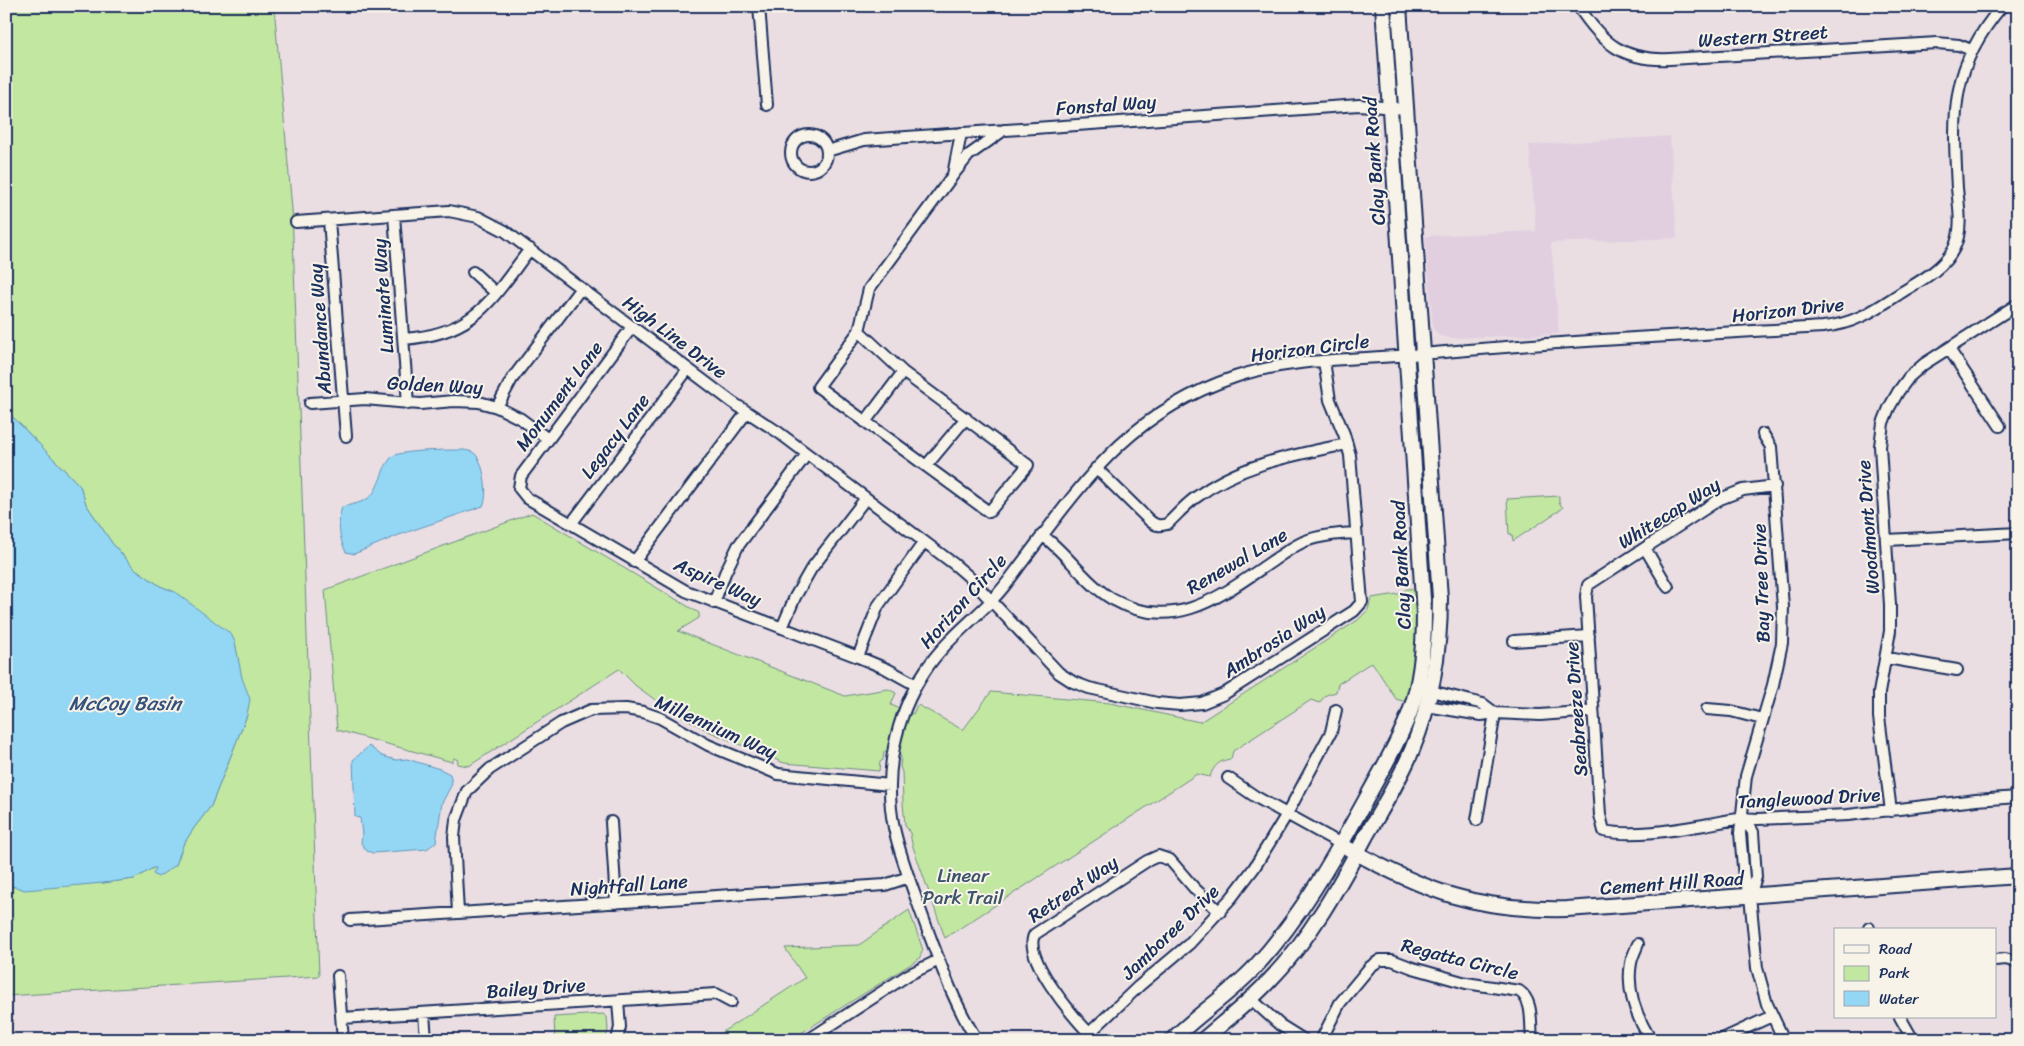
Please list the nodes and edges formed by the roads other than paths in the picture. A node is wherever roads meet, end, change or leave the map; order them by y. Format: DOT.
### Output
graph roads {
  1 [pos="759,6"];
  2 [pos="1383,6"];
  3 [pos="1399,6"];
  4 [pos="1578,6"];
  5 [pos="2002,6"];
  6 [pos="1971,50"];
  7 [pos="767,105"];
  8 [pos="1390,107"];
  9 [pos="1406,109"];
  10 [pos="1004,130"];
  11 [pos="961,133"];
  12 [pos="827,151"];
  13 [pos="953,175"];
  14 [pos="394,215"];
  15 [pos="329,220"];
  16 [pos="296,222"];
  17 [pos="530,250"];
  18 [pos="473,272"];
  19 [pos="580,288"];
  20 [pos="496,293"];
  21 [pos="2018,304"];
  22 [pos="632,327"];
  23 [pos="859,331"];
  24 [pos="404,339"];
  25 [pos="1949,349"];
  26 [pos="1423,354"];
  27 [pos="1406,355"];
  28 [pos="1324,361"];
  29 [pos="688,369"];
  30 [pos="903,372"];
  31 [pos="343,401"];
  32 [pos="310,404"];
  33 [pos="408,404"];
  34 [pos="497,406"];
  35 [pos="747,412"];
  36 [pos="966,418"];
  37 [pos="866,422"];
  38 [pos="2000,426"];
  39 [pos="1763,434"];
  40 [pos="346,436"];
  41 [pos="548,439"];
  42 [pos="1347,444"];
  43 [pos="807,454"];
  44 [pos="926,466"];
  45 [pos="1096,468"];
  46 [pos="1774,486"];
  47 [pos="519,488"];
  48 [pos="866,498"];
  49 [pos="571,524"];
  50 [pos="1356,533"];
  51 [pos="2018,533"];
  52 [pos="1042,535"];
  53 [pos="1886,540"];
  54 [pos="924,542"];
  55 [pos="1645,548"];
  56 [pos="634,562"];
  57 [pos="1588,585"];
  58 [pos="1668,587"];
  59 [pos="991,601"];
  60 [pos="714,603"];
  61 [pos="782,628"];
  62 [pos="1589,636"];
  63 [pos="1514,641"];
  64 [pos="858,657"];
  65 [pos="1886,658"];
  66 [pos="1957,670"];
  67 [pos="916,685"];
  68 [pos="1431,691"];
  69 [pos="1427,706"];
  70 [pos="1707,709"];
  71 [pos="1336,710"];
  72 [pos="1594,710"];
  73 [pos="1495,713"];
  74 [pos="1762,719"];
  75 [pos="1228,778"];
  76 [pos="890,784"];
  77 [pos="2018,797"];
  78 [pos="1891,811"];
  79 [pos="1287,814"];
  80 [pos="1743,818"];
  81 [pos="1477,820"];
  82 [pos="611,822"];
  83 [pos="1604,831"];
  84 [pos="1341,844"];
  85 [pos="1357,853"];
  86 [pos="2018,876"];
  87 [pos="909,877"];
  88 [pos="1750,896"];
  89 [pos="616,903"];
  90 [pos="1220,912"];
  91 [pos="458,913"];
  92 [pos="350,920"];
  93 [pos="1638,944"];
  94 [pos="939,960"];
  95 [pos="1996,960"];
  96 [pos="2018,964"];
  97 [pos="338,976"];
  98 [pos="1251,999"];
  99 [pos="618,1000"];
  100 [pos="731,1002"];
  101 [pos="424,1013"];
  102 [pos="1772,1016"];
  103 [pos="342,1018"];
  104 [pos="1901,1018"];
  105 [pos="1085,1037"];
  106 [pos="973,1039"];
  107 [pos="343,1040"];
  108 [pos="426,1040"];
  109 [pos="617,1040"];
  110 [pos="808,1040"];
  111 [pos="1172,1040"];
  112 [pos="1203,1040"];
  113 [pos="1304,1040"];
  114 [pos="1321,1040"];
  115 [pos="1532,1040"];
  116 [pos="1651,1040"];
  117 [pos="1720,1040"];
  118 [pos="1784,1040"];
  119 [pos="1913,1040"];
  1 -- 7 [label="street"];
  2 -- 8 [label="street, Clay Bank Road"];
  3 -- 9 [label="street, Clay Bank Road"];
  4 -- 6 [label="street, Western Street"];
  5 -- 6 [label="street, Horizon Drive"];
  6 -- 26 [label="street, Horizon Drive"];
  8 -- 9 [label="street, Fonstal Way"];
  8 -- 10 [label="street, Fonstal Way"];
  8 -- 27 [label="street, Clay Bank Road"];
  9 -- 26 [label="street, Clay Bank Road"];
  10 -- 11 [label="street, Fonstal Way"];
  10 -- 13 [label="street"];
  11 -- 12 [label="street, Fonstal Way"];
  11 -- 13 [label="street"];
  13 -- 23 [label="street"];
  14 -- 15 [label="street, High Line Drive"];
  14 -- 17 [label="street, High Line Drive"];
  14 -- 24 [label="street, Luminate Way"];
  15 -- 16 [label="street, High Line Drive"];
  15 -- 31 [label="street, Abundance Way"];
  17 -- 19 [label="street, High Line Drive"];
  17 -- 20 [label="street"];
  18 -- 20 [label="street"];
  19 -- 22 [label="street, High Line Drive"];
  19 -- 34 [label="street"];
  20 -- 24 [label="street"];
  21 -- 25 [label="street, Woodmont Drive"];
  22 -- 29 [label="street, High Line Drive"];
  22 -- 41 [label="street, Monument Lane"];
  23 -- 30 [label="street"];
  23 -- 37 [label="street"];
  24 -- 33 [label="street, Luminate Way"];
  25 -- 38 [label="street"];
  25 -- 53 [label="street, Woodmont Drive"];
  26 -- 27 [label="street, Horizon Drive"];
  26 -- 68 [label="street, Clay Bank Road"];
  27 -- 28 [label="street, Horizon Circle"];
  27 -- 84 [label="street, Clay Bank Road"];
  28 -- 42 [label="street, Ambrosia Way"];
  28 -- 45 [label="street, Horizon Circle"];
  29 -- 35 [label="street, High Line Drive"];
  29 -- 49 [label="street, Legacy Lane"];
  30 -- 36 [label="street"];
  30 -- 37 [label="street"];
  31 -- 32 [label="street, Golden Way"];
  31 -- 33 [label="street, Golden Way"];
  31 -- 40 [label="street, Abundance Way"];
  33 -- 34 [label="street, Golden Way"];
  34 -- 41 [label="street, Golden Way"];
  35 -- 43 [label="street, High Line Drive"];
  35 -- 56 [label="street"];
  36 -- 44 [label="street"];
  36 -- 44 [label="street"];
  37 -- 44 [label="street"];
  39 -- 46 [label="street, Bay Tree Drive"];
  41 -- 47 [label="street, Monument Lane"];
  42 -- 45 [label="street"];
  42 -- 50 [label="street, Ambrosia Way"];
  43 -- 48 [label="street, High Line Drive"];
  43 -- 60 [label="street"];
  45 -- 52 [label="street, Horizon Circle"];
  46 -- 55 [label="street, Whitecap Way"];
  46 -- 74 [label="street, Bay Tree Drive"];
  47 -- 49 [label="street, Aspire Way"];
  48 -- 54 [label="street, High Line Drive"];
  48 -- 61 [label="street"];
  49 -- 56 [label="street, Aspire Way"];
  50 -- 52 [label="street, Renewal Lane"];
  50 -- 59 [label="street, Ambrosia Way"];
  51 -- 53 [label="street"];
  52 -- 59 [label="street, Horizon Circle"];
  53 -- 65 [label="street, Woodmont Drive"];
  54 -- 59 [label="street, High Line Drive"];
  54 -- 64 [label="street"];
  55 -- 57 [label="street, Whitecap Way"];
  55 -- 58 [label="street"];
  56 -- 60 [label="street, Aspire Way"];
  57 -- 62 [label="street, Seabreeze Drive"];
  59 -- 67 [label="street, Horizon Circle"];
  60 -- 61 [label="street, Aspire Way"];
  61 -- 64 [label="street, Aspire Way"];
  62 -- 63 [label="street"];
  62 -- 72 [label="street, Seabreeze Drive"];
  64 -- 67 [label="street, Aspire Way"];
  65 -- 66 [label="street"];
  65 -- 78 [label="street, Woodmont Drive"];
  67 -- 76 [label="street, Horizon Circle"];
  68 -- 69 [label="street, Clay Bank Road"];
  68 -- 73 [label="street"];
  69 -- 73 [label="street"];
  69 -- 85 [label="street, Clay Bank Road"];
  70 -- 74 [label="street"];
  71 -- 79 [label="street, Jamboree Drive"];
  72 -- 73 [label="street"];
  72 -- 83 [label="street, Seabreeze Drive"];
  73 -- 81 [label="street"];
  74 -- 80 [label="street, Bay Tree Drive"];
  75 -- 79 [label="street"];
  76 -- 87 [label="street, Horizon Circle"];
  76 -- 91 [label="street, Millennium Way"];
  77 -- 78 [label="street, Tanglewood Drive"];
  78 -- 80 [label="street, Tanglewood Drive"];
  79 -- 84 [label="street"];
  79 -- 90 [label="street, Jamboree Drive"];
  80 -- 83 [label="street, Tanglewood Drive"];
  80 -- 88 [label="street, Bay Tree Drive"];
  82 -- 89 [label="street"];
  84 -- 85 [label="street, Cement Hill Road"];
  84 -- 111 [label="street, Clay Bank Road"];
  85 -- 88 [label="street, Cement Hill Road"];
  85 -- 98 [label="street, Clay Bank Road"];
  86 -- 88 [label="street, Cement Hill Road"];
  87 -- 89 [label="street, Nightfall Lane"];
  87 -- 94 [label="street, Horizon Circle"];
  88 -- 102 [label="street, Bay Tree Drive"];
  89 -- 91 [label="street, Nightfall Lane"];
  90 -- 105 [label="street, Jamboree Drive"];
  90 -- 105 [label="street, Retreat Way"];
  91 -- 92 [label="street, Nightfall Lane"];
  93 -- 116 [label="street"];
  94 -- 106 [label="street, Horizon Circle"];
  94 -- 110 [label="street"];
  95 -- 96 [label="street"];
  97 -- 103 [label="street"];
  98 -- 112 [label="street, Clay Bank Road"];
  98 -- 113 [label="street"];
  99 -- 100 [label="street, Bailey Drive"];
  99 -- 101 [label="street, Bailey Drive"];
  99 -- 109 [label="street"];
  101 -- 103 [label="street, Bailey Drive"];
  101 -- 108 [label="street"];
  102 -- 117 [label="street"];
  102 -- 118 [label="street, Bay Tree Drive"];
  103 -- 107 [label="street"];
  104 -- 119 [label="street"];
  114 -- 115 [label="street, Regatta Circle"];
}
